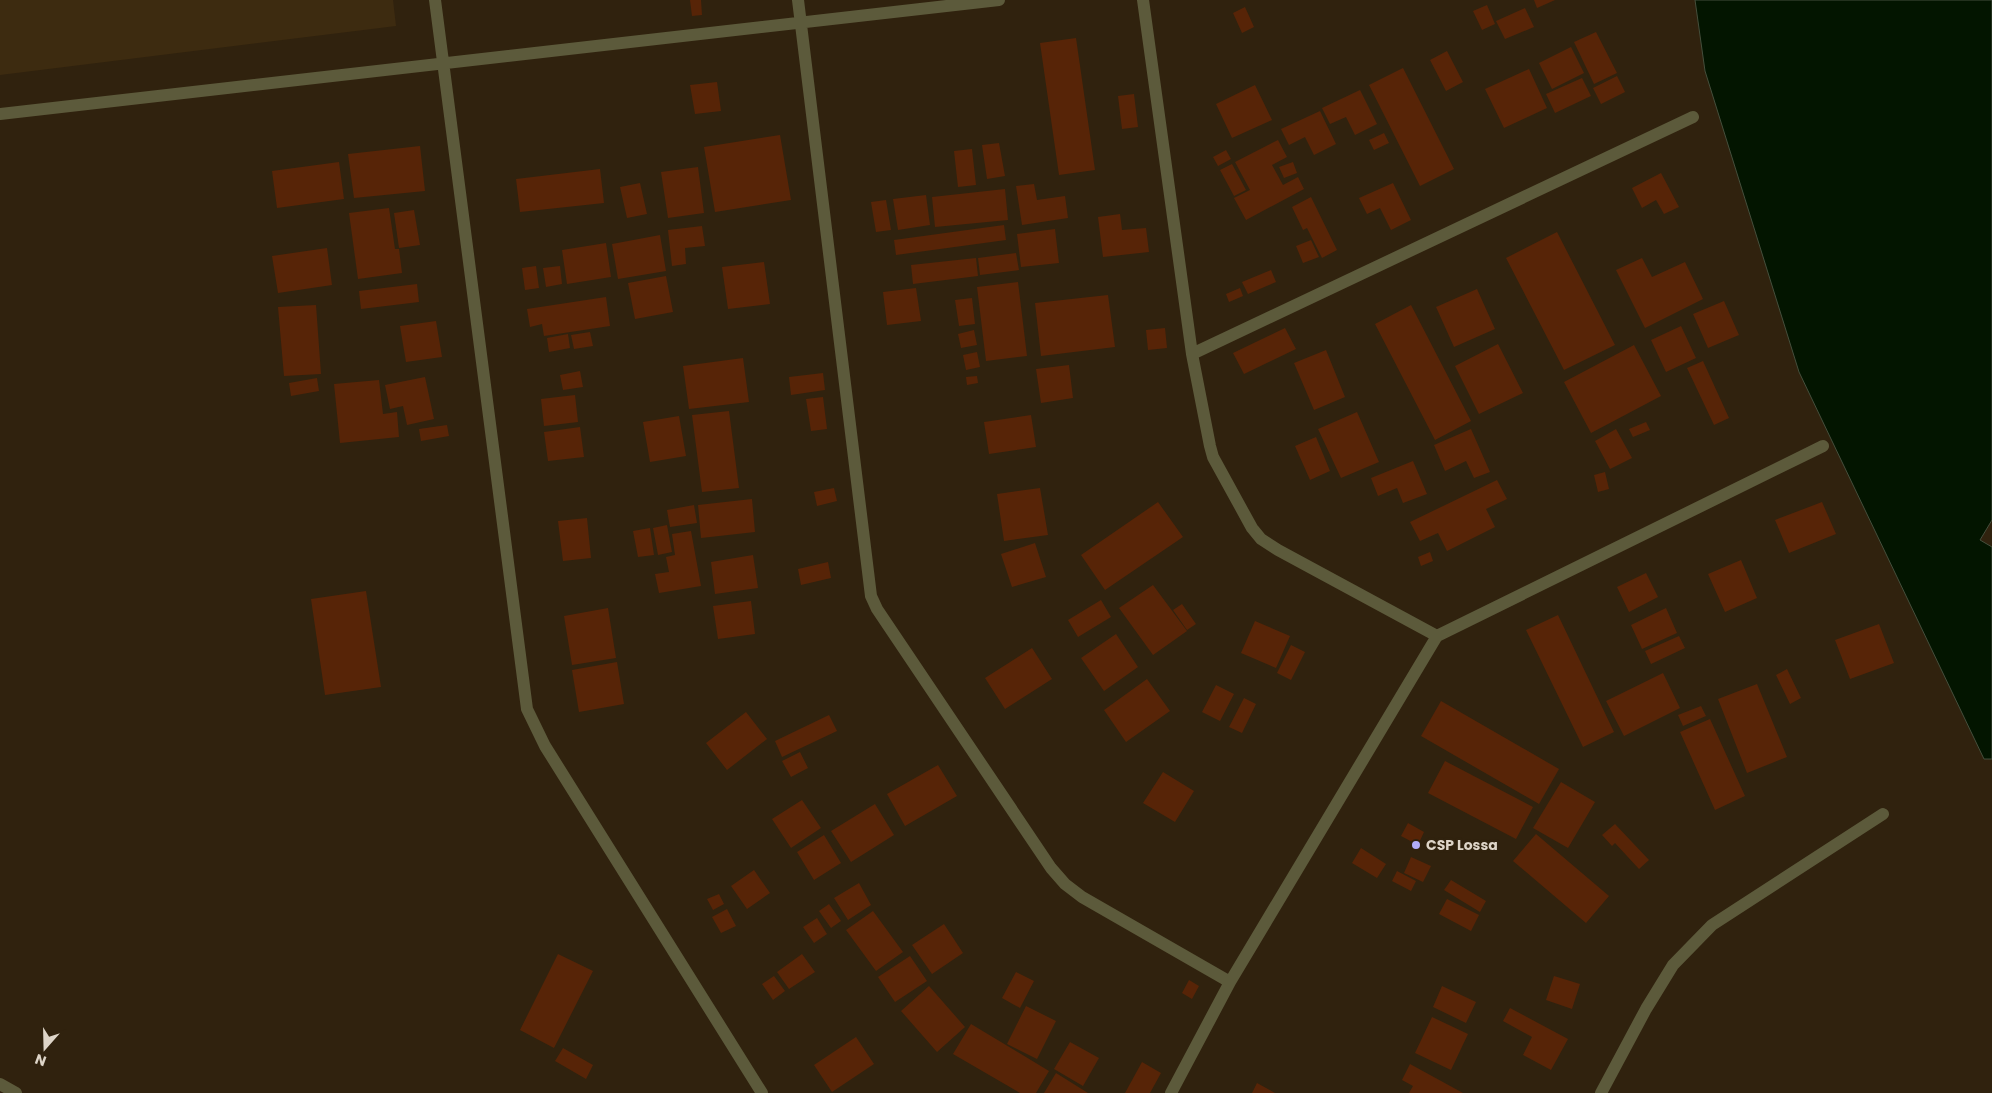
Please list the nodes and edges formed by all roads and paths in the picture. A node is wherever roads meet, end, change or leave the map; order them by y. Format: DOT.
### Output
graph roads {
  1 [pos="436,0"];
  2 [pos="798,0"];
  3 [pos="999,0"];
  4 [pos="1143,0"];
  5 [pos="800,22"];
  6 [pos="443,64"];
  7 [pos="0,114"];
  8 [pos="1693,117"];
  9 [pos="1192,354"];
  10 [pos="1823,446"];
  11 [pos="1437,636"];
  12 [pos="1883,814"];
  13 [pos="1230,982"];
  14 [pos="0,1084"];
  15 [pos="16,1093"];
  16 [pos="762,1093"];
  17 [pos="1171,1093"];
  18 [pos="1601,1093"];
  1 -- 6 [label="street"];
  2 -- 5 [label="street"];
  3 -- 5 [label="street"];
  4 -- 9 [label="street"];
  5 -- 6 [label="street"];
  5 -- 13 [label="street"];
  6 -- 7 [label="street"];
  6 -- 16 [label="street"];
  8 -- 9 [label="street"];
  9 -- 11 [label="street"];
  10 -- 11 [label="street"];
  11 -- 13 [label="street"];
  12 -- 18 [label="street"];
  13 -- 17 [label="street"];
  14 -- 15 [label="street"];
}
